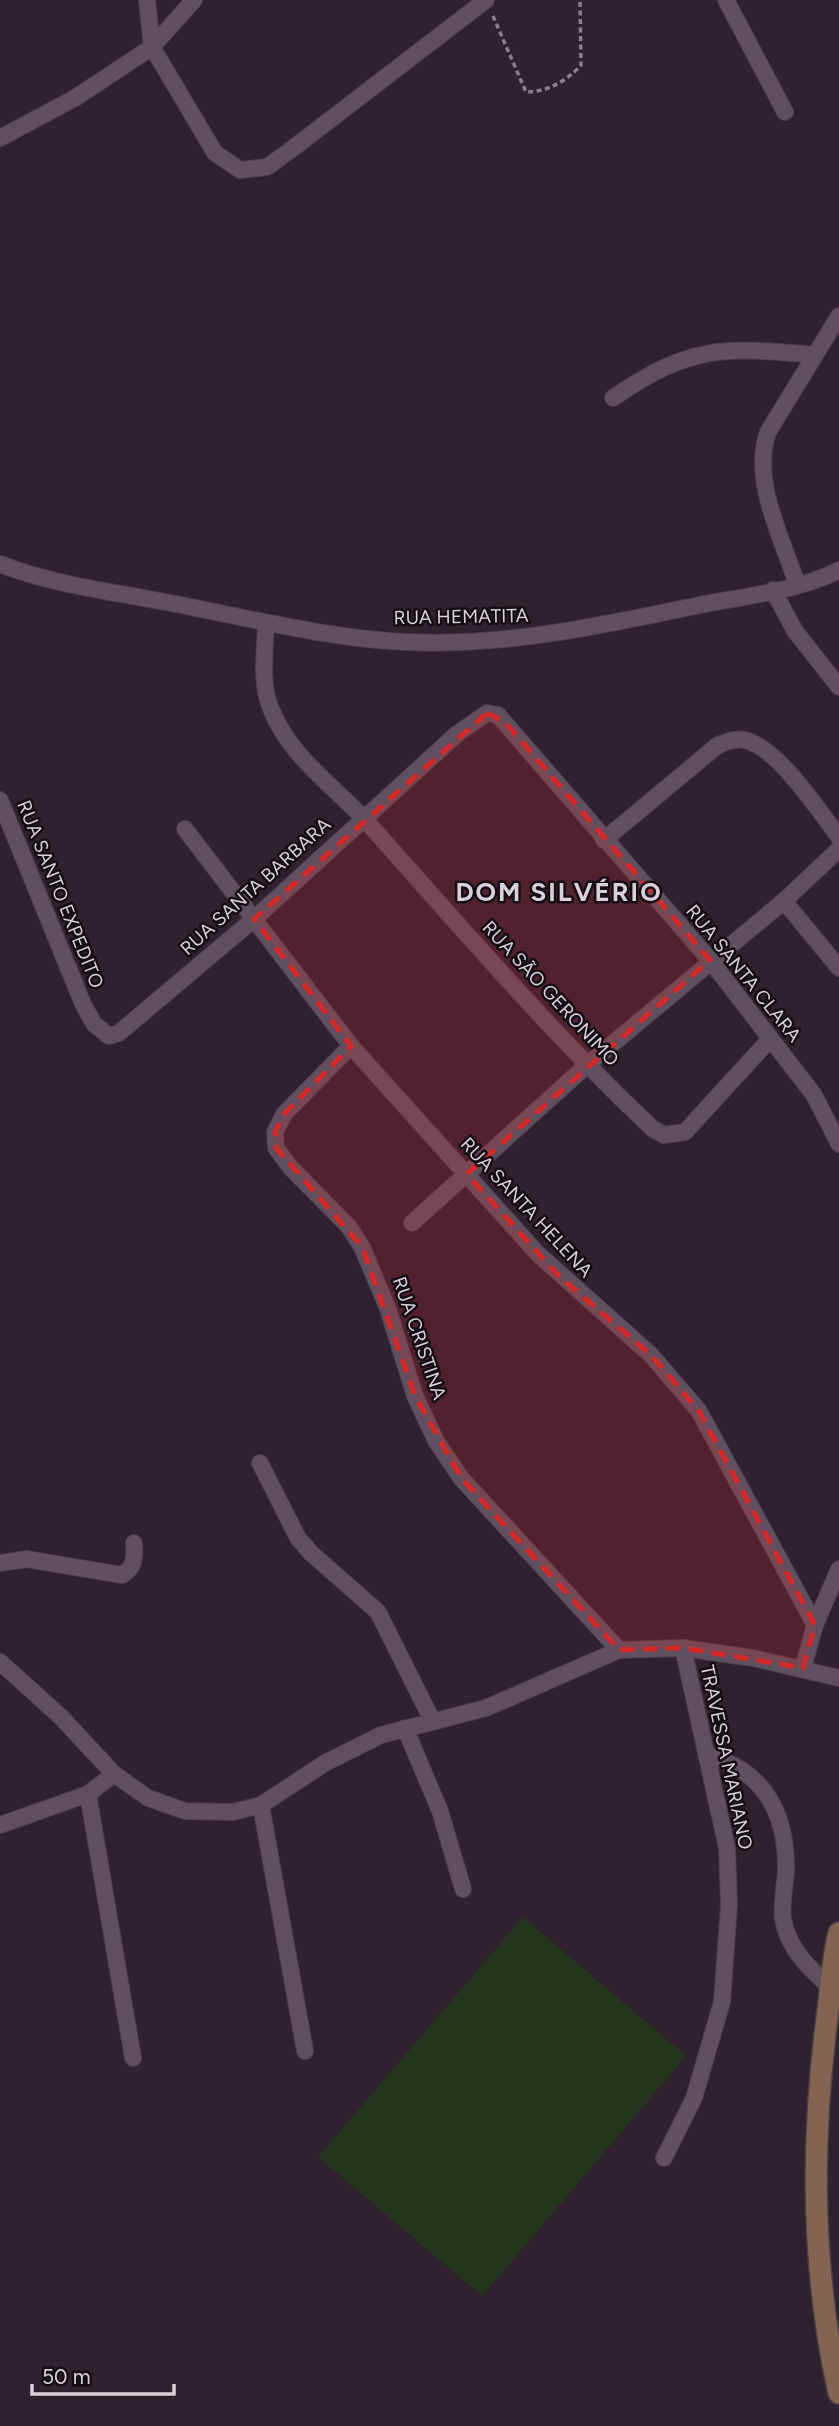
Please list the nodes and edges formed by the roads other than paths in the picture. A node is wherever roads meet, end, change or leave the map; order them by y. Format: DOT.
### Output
graph roads {
  1 [pos="147,0"];
  2 [pos="194,0"];
  3 [pos="726,0"];
  4 [pos="487,1"];
  5 [pos="152,47"];
  6 [pos="785,112"];
  7 [pos="0,138"];
  8 [pos="839,316"];
  9 [pos="815,355"];
  10 [pos="613,398"];
  11 [pos="0,564"];
  12 [pos="839,570"];
  13 [pos="797,584"];
  14 [pos="773,590"];
  15 [pos="267,625"];
  16 [pos="839,687"];
  17 [pos="457,734"];
  18 [pos="0,800"];
  19 [pos="363,817"];
  20 [pos="185,829"];
  21 [pos="839,837"];
  22 [pos="604,839"];
  23 [pos="839,849"];
  24 [pos="784,901"];
  25 [pos="254,919"];
  26 [pos="710,960"];
  27 [pos="839,968"];
  28 [pos="83,1004"];
  29 [pos="770,1039"];
  30 [pos="351,1046"];
  31 [pos="587,1065"];
  32 [pos="839,1144"];
  33 [pos="467,1174"];
  34 [pos="412,1223"];
  35 [pos="260,1463"];
  36 [pos="134,1543"];
  37 [pos="0,1563"];
  38 [pos="839,1569"];
  39 [pos="815,1625"];
  40 [pos="683,1648"];
  41 [pos="619,1650"];
  42 [pos="0,1662"];
  43 [pos="803,1668"];
  44 [pos="839,1678"];
  45 [pos="433,1722"];
  46 [pos="405,1728"];
  47 [pos="706,1755"];
  48 [pos="114,1774"];
  49 [pos="88,1794"];
  50 [pos="261,1805"];
  51 [pos="0,1825"];
  52 [pos="463,1889"];
  53 [pos="839,1933"];
  54 [pos="831,1988"];
  55 [pos="305,2050"];
  56 [pos="133,2058"];
  57 [pos="664,2158"];
  58 [pos="839,2393"];
  1 -- 5 [label="street"];
  2 -- 5 [label="street"];
  3 -- 6 [label="street"];
  4 -- 5 [label="street"];
  5 -- 7 [label="street"];
  8 -- 9 [label="street"];
  9 -- 10 [label="street"];
  9 -- 13 [label="street"];
  11 -- 15 [label="street, RUA HEMATITA"];
  12 -- 13 [label="street, RUA HEMATITA"];
  13 -- 14 [label="street, RUA HEMATITA"];
  14 -- 15 [label="street, RUA HEMATITA"];
  14 -- 16 [label="street"];
  15 -- 19 [label="street, RUA SÃO GERONIMO"];
  17 -- 19 [label="street, RUA SANTA BARBARA"];
  17 -- 22 [label="street, RUA SANTA CLARA"];
  18 -- 28 [label="street, RUA SANTO EXPEDITO"];
  19 -- 25 [label="street, RUA SANTA BARBARA"];
  19 -- 31 [label="street, RUA SÃO GERONIMO"];
  20 -- 25 [label="street, RUA SANTA HELENA"];
  21 -- 22 [label="street"];
  22 -- 26 [label="street, RUA SANTA CLARA"];
  23 -- 24 [label="street"];
  24 -- 26 [label="street"];
  24 -- 27 [label="street"];
  25 -- 28 [label="street, RUA SANTA BARBARA"];
  25 -- 30 [label="street, RUA SANTA HELENA"];
  26 -- 29 [label="street, RUA SANTA CLARA"];
  26 -- 31 [label="street"];
  29 -- 31 [label="street, RUA SÃO GERONIMO"];
  29 -- 32 [label="street, RUA SANTA CLARA"];
  30 -- 33 [label="street, RUA SANTA HELENA"];
  30 -- 41 [label="street, RUA CRISTINA"];
  31 -- 33 [label="street"];
  33 -- 34 [label="street"];
  33 -- 39 [label="street, RUA SANTA HELENA"];
  35 -- 45 [label="street"];
  36 -- 37 [label="street"];
  38 -- 39 [label="street"];
  39 -- 43 [label="street"];
  40 -- 41 [label="street"];
  40 -- 43 [label="street"];
  40 -- 47 [label="street, TRAVESSA MARIANO"];
  41 -- 45 [label="street"];
  42 -- 48 [label="street"];
  43 -- 44 [label="street"];
  45 -- 46 [label="street"];
  46 -- 50 [label="street"];
  46 -- 52 [label="street"];
  47 -- 54 [label="street"];
  47 -- 57 [label="street, TRAVESSA MARIANO"];
  48 -- 49 [label="street"];
  48 -- 50 [label="street"];
  49 -- 51 [label="street"];
  49 -- 56 [label="street"];
  50 -- 55 [label="street"];
  53 -- 54 [label="main road"];
  54 -- 58 [label="main road"];
}
